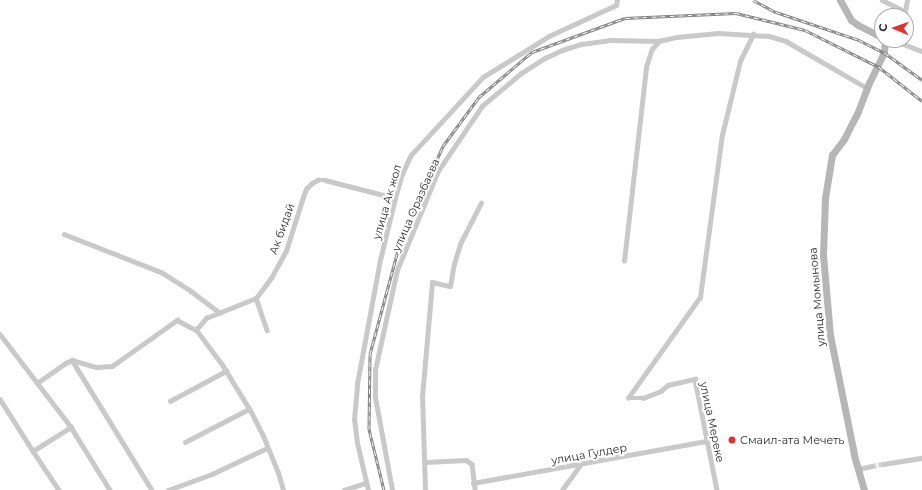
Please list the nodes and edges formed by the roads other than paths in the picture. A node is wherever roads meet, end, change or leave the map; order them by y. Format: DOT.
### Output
graph roads {
  1 [pos="618,0"];
  2 [pos="840,0"];
  3 [pos="882,0"];
  4 [pos="895,8"];
  5 [pos="874,33"];
  6 [pos="753,34"];
  7 [pos="659,41"];
  8 [pos="884,48"];
  9 [pos="867,88"];
  10 [pos="395,198"];
  11 [pos="481,203"];
  12 [pos="64,234"];
  13 [pos="624,261"];
  14 [pos="256,298"];
  15 [pos="220,313"];
  16 [pos="196,330"];
  17 [pos="267,330"];
  18 [pos="0,334"];
  19 [pos="72,360"];
  20 [pos="226,371"];
  21 [pos="37,383"];
  22 [pos="0,400"];
  23 [pos="170,401"];
  24 [pos="249,409"];
  25 [pos="71,427"];
  26 [pos="707,441"];
  27 [pos="185,442"];
  28 [pos="267,448"];
  29 [pos="33,450"];
  30 [pos="922,458"];
  31 [pos="425,462"];
  32 [pos="581,464"];
  33 [pos="883,464"];
  34 [pos="872,466"];
  35 [pos="858,469"];
  36 [pos="366,483"];
  37 [pos="473,483"];
  38 [pos="59,490"];
  39 [pos="110,490"];
  40 [pos="152,490"];
  41 [pos="168,490"];
  42 [pos="283,490"];
  43 [pos="344,490"];
  44 [pos="368,490"];
  45 [pos="392,490"];
  46 [pos="425,490"];
  47 [pos="474,490"];
  48 [pos="562,490"];
  49 [pos="717,490"];
  50 [pos="864,490"];
  1 -- 10 [label="street, улица Ак жол"];
  2 -- 5 [label="main road"];
  3 -- 4 [label="street"];
  6 -- 7 [label="street, улица Оразбаева"];
  6 -- 9 [label="street, улица Оразбаева"];
  6 -- 26 [label="street, улица Мереке"];
  7 -- 13 [label="street"];
  7 -- 45 [label="street, улица Оразбаева"];
  8 -- 9 [label="main road, улица Момынова"];
  9 -- 35 [label="main road, улица Момынова"];
  10 -- 14 [label="street, Ак бидай"];
  10 -- 36 [label="street, улица Ак жол"];
  11 -- 31 [label="street"];
  12 -- 15 [label="street"];
  14 -- 15 [label="street"];
  14 -- 17 [label="street"];
  15 -- 16 [label="street"];
  16 -- 19 [label="street"];
  16 -- 20 [label="street"];
  18 -- 21 [label="street"];
  19 -- 21 [label="street"];
  19 -- 40 [label="street"];
  20 -- 23 [label="street"];
  20 -- 24 [label="street"];
  21 -- 25 [label="street"];
  22 -- 29 [label="street"];
  24 -- 27 [label="street"];
  24 -- 28 [label="street"];
  25 -- 29 [label="street"];
  25 -- 39 [label="street"];
  26 -- 32 [label="street, улица Гулдер"];
  26 -- 49 [label="street, улица Мереке"];
  28 -- 41 [label="street"];
  28 -- 42 [label="street"];
  29 -- 38 [label="street"];
  30 -- 33 [label="street"];
  31 -- 37 [label="street"];
  31 -- 46 [label="street"];
  32 -- 37 [label="street, улица Гулдер"];
  32 -- 48 [label="street"];
  34 -- 35 [label="street"];
  35 -- 50 [label="main road, улица Момынова"];
  36 -- 43 [label="street"];
  36 -- 44 [label="street, улица Ак жол"];
  37 -- 47 [label="street"];
}
